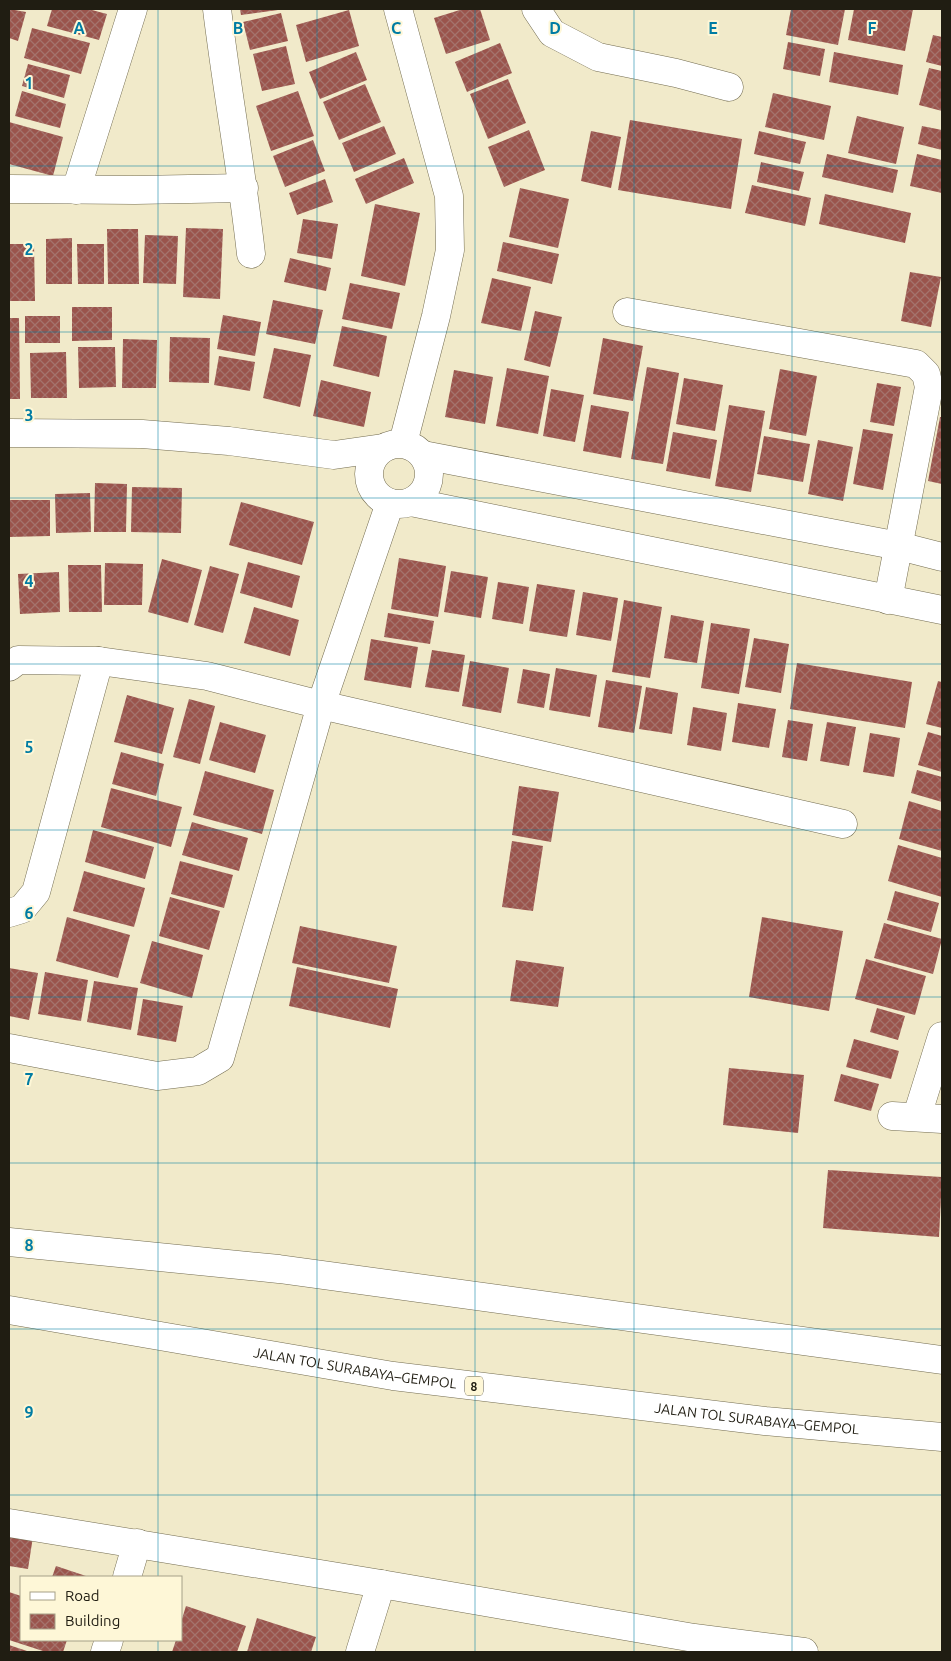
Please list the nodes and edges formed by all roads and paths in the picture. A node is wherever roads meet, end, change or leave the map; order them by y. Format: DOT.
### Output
graph roads {
  1 [pos="133,9"];
  2 [pos="217,9"];
  3 [pos="398,9"];
  4 [pos="536,9"];
  5 [pos="729,87"];
  6 [pos="9,188"];
  7 [pos="244,188"];
  8 [pos="76,190"];
  9 [pos="251,254"];
  10 [pos="628,312"];
  11 [pos="9,433"];
  12 [pos="403,449"];
  13 [pos="334,455"];
  14 [pos="391,498"];
  15 [pos="899,546"];
  16 [pos="942,557"];
  17 [pos="888,600"];
  18 [pos="942,610"];
  19 [pos="99,661"];
  20 [pos="9,667"];
  21 [pos="321,705"];
  22 [pos="843,824"];
  23 [pos="9,913"];
  24 [pos="942,1036"];
  25 [pos="9,1048"];
  26 [pos="917,1117"];
  27 [pos="9,1242"];
  28 [pos="9,1310"];
  29 [pos="942,1360"];
  30 [pos="942,1437"];
  31 [pos="9,1523"];
  32 [pos="137,1543"];
  33 [pos="127,1576"];
  34 [pos="381,1584"];
  35 [pos="692,1645"];
  36 [pos="360,1652"];
  37 [pos="804,1652"];
  1 -- 8 [label="main road"];
  2 -- 7 [label="main road"];
  3 -- 12 [label="main road"];
  4 -- 5 [label="main road"];
  6 -- 8 [label="main road"];
  7 -- 8 [label="main road"];
  7 -- 9 [label="main road"];
  10 -- 15 [label="main road"];
  11 -- 13 [label="main road"];
  12 -- 13 [label="main road"];
  12 -- 14 [label="main road"];
  12 -- 14 [label="main road"];
  12 -- 15 [label="main road"];
  13 -- 14 [label="main road"];
  14 -- 17 [label="main road"];
  14 -- 21 [label="main road"];
  15 -- 16 [label="main road"];
  15 -- 17 [label="main road"];
  17 -- 18 [label="main road"];
  19 -- 20 [label="main road"];
  19 -- 21 [label="main road"];
  19 -- 23 [label="main road"];
  21 -- 22 [label="main road"];
  21 -- 25 [label="main road"];
  24 -- 26 [label="main road"];
  27 -- 29 [label="main road"];
  28 -- 30 [label="main road, JALAN TOL SURABAYA–GEMPOL / 8"];
  31 -- 32 [label="main road"];
  32 -- 33 [label="main road"];
  32 -- 34 [label="main road"];
  34 -- 35 [label="main road"];
  34 -- 36 [label="main road"];
  35 -- 37 [label="main road"];
}
